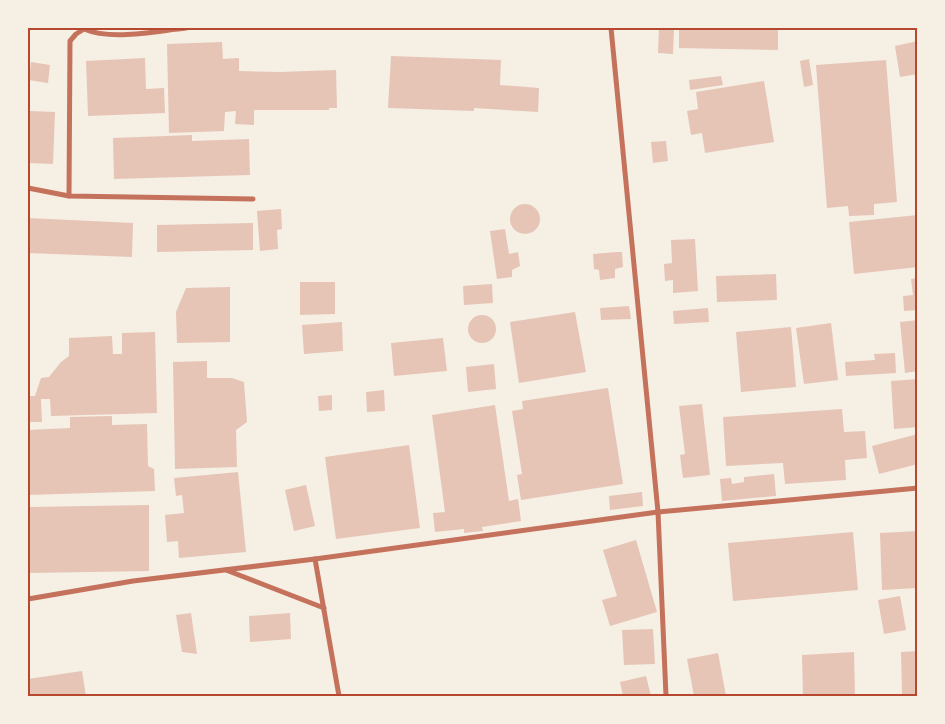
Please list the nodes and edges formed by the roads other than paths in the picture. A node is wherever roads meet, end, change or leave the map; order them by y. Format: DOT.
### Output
graph roads {
  1 [pos="186,28"];
  2 [pos="611,28"];
  3 [pos="95,30"];
  4 [pos="133,31"];
  5 [pos="28,188"];
  6 [pos="69,196"];
  7 [pos="253,200"];
  8 [pos="918,488"];
  9 [pos="658,512"];
  10 [pos="315,559"];
  11 [pos="225,570"];
  12 [pos="28,600"];
  13 [pos="324,608"];
  14 [pos="338,696"];
  15 [pos="666,696"];
  1 -- 4 [label="street"];
  2 -- 9 [label="street"];
  3 -- 4 [label="street"];
  3 -- 6 [label="street"];
  5 -- 6 [label="street"];
  6 -- 7 [label="street"];
  8 -- 9 [label="street"];
  9 -- 10 [label="street"];
  9 -- 15 [label="street"];
  10 -- 11 [label="street"];
  10 -- 13 [label="street"];
  11 -- 12 [label="street"];
  11 -- 13 [label="street"];
  13 -- 14 [label="street"];
}
